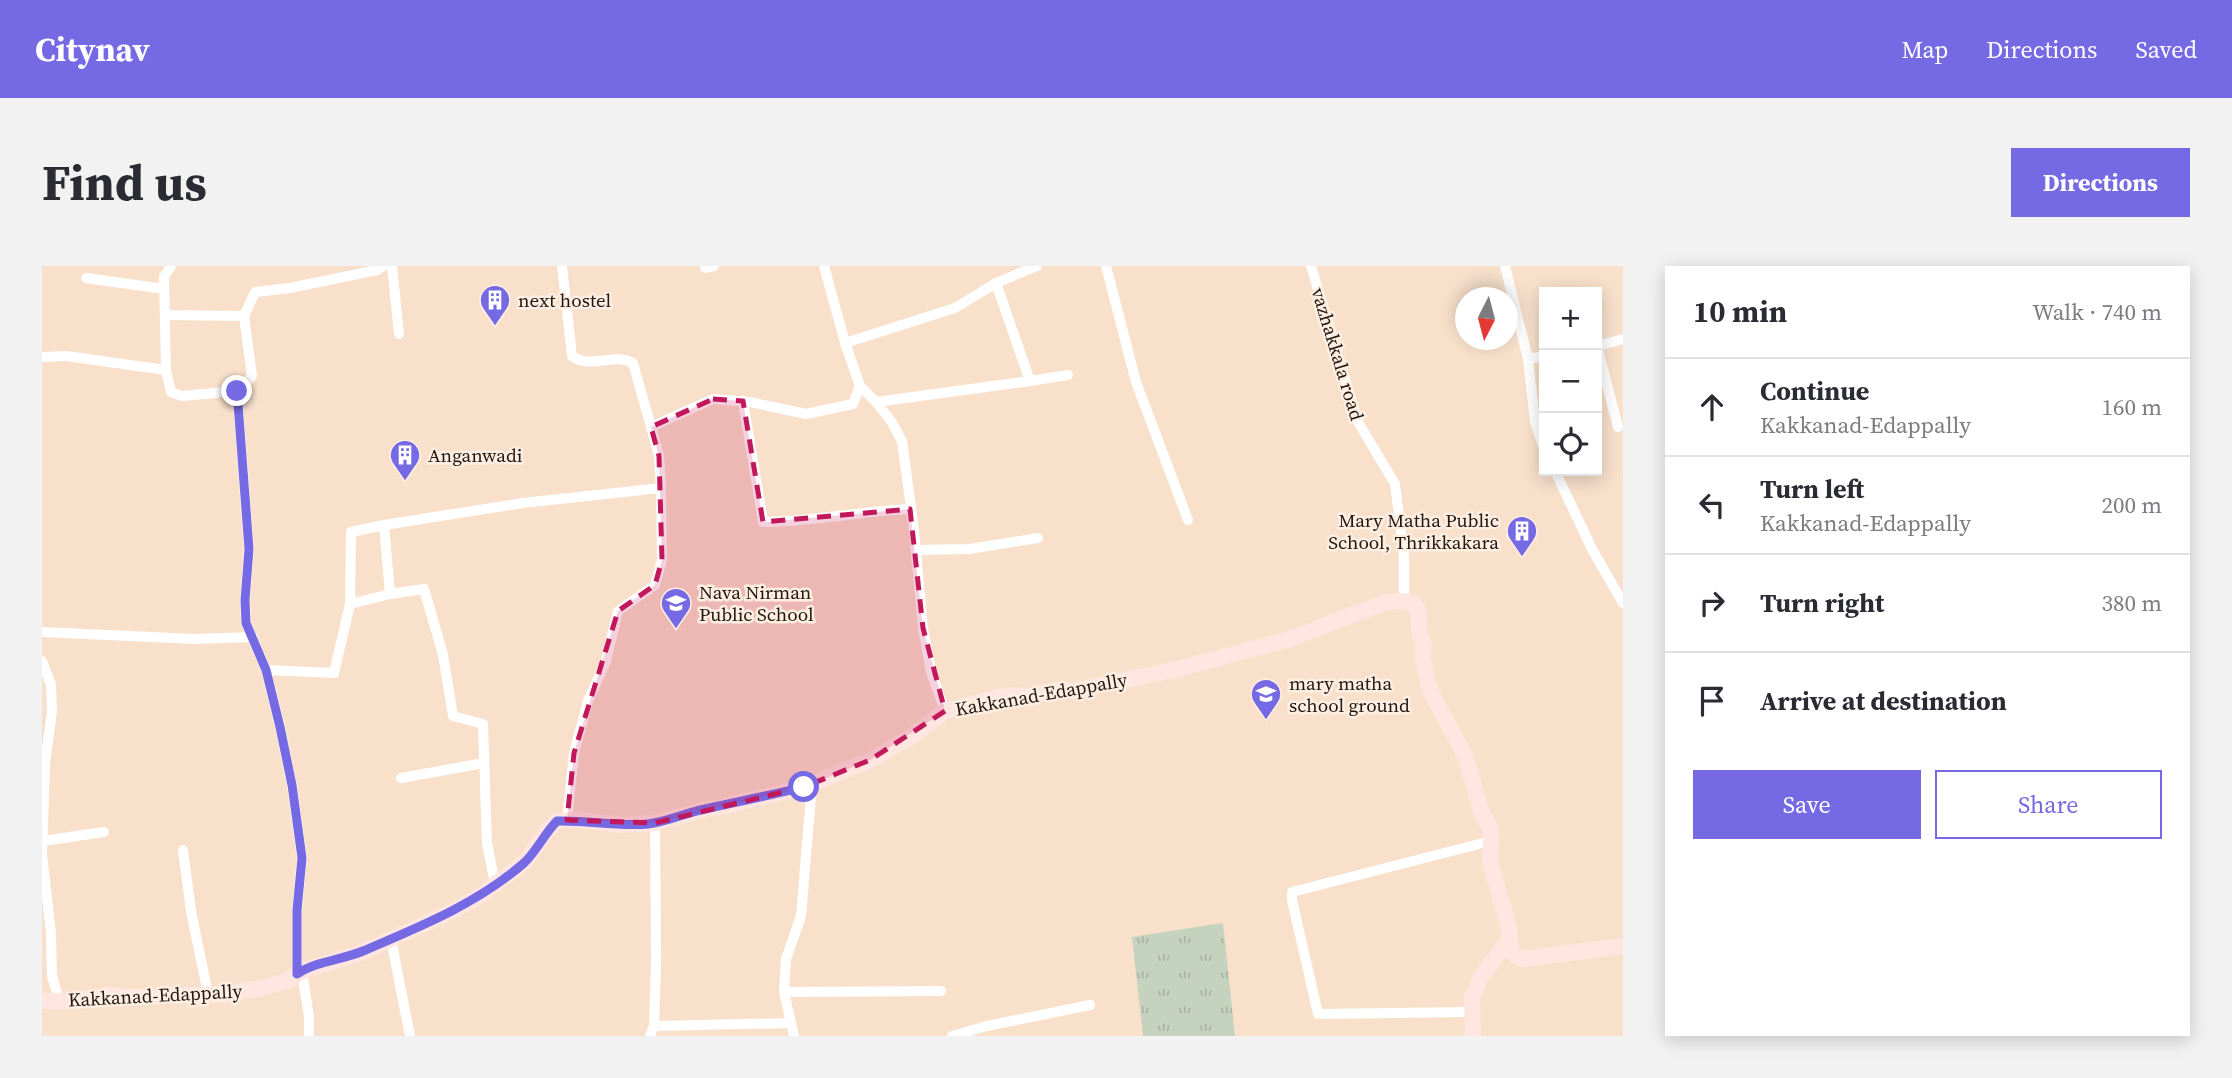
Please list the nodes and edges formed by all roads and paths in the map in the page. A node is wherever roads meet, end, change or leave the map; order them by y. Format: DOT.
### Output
graph roads {
  1 [pos="171,266"];
  2 [pos="383,266"];
  3 [pos="392,266"];
  4 [pos="562,266"];
  5 [pos="824,266"];
  6 [pos="1037,266"];
  7 [pos="1106,266"];
  8 [pos="1311,266"];
  9 [pos="1505,266"];
  10 [pos="345,271"];
  11 [pos="86,278"];
  12 [pos="996,284"];
  13 [pos="164,289"];
  14 [pos="164,315"];
  15 [pos="244,316"];
  16 [pos="399,334"];
  17 [pos="1623,339"];
  18 [pos="845,342"];
  19 [pos="1602,345"];
  20 [pos="1598,350"];
  21 [pos="42,357"];
  22 [pos="1539,357"];
  23 [pos="1528,359"];
  24 [pos="166,370"];
  25 [pos="1068,375"];
  26 [pos="1030,381"];
  27 [pos="860,386"];
  28 [pos="237,391"];
  29 [pos="743,401"];
  30 [pos="876,402"];
  31 [pos="650,427"];
  32 [pos="1618,427"];
  33 [pos="1539,434"];
  34 [pos="1558,476"];
  35 [pos="661,488"];
  36 [pos="911,509"];
  37 [pos="1188,520"];
  38 [pos="384,525"];
  39 [pos="1038,538"];
  40 [pos="916,551"];
  41 [pos="390,594"];
  42 [pos="1404,601"];
  43 [pos="1623,603"];
  44 [pos="350,604"];
  45 [pos="42,632"];
  46 [pos="253,637"];
  47 [pos="42,661"];
  48 [pos="266,670"];
  49 [pos="945,710"];
  50 [pos="484,763"];
  51 [pos="401,778"];
  52 [pos="812,784"];
  53 [pos="568,820"];
  54 [pos="655,823"];
  55 [pos="104,832"];
  56 [pos="43,841"];
  57 [pos="1491,841"];
  58 [pos="183,850"];
  59 [pos="495,884"];
  60 [pos="1510,938"];
  61 [pos="391,939"];
  62 [pos="1623,946"];
  63 [pos="300,973"];
  64 [pos="940,991"];
  65 [pos="784,992"];
  66 [pos="208,994"];
  67 [pos="50,1001"];
  68 [pos="1090,1005"];
  69 [pos="1472,1012"];
  70 [pos="791,1023"];
  71 [pos="652,1031"];
  72 [pos="309,1036"];
  73 [pos="410,1036"];
  74 [pos="794,1036"];
  75 [pos="952,1036"];
  76 [pos="1473,1036"];
  1 -- 13 [label="street"];
  2 -- 10 [label="street"];
  3 -- 16 [label="street"];
  4 -- 31 [label="street"];
  5 -- 18 [label="street"];
  6 -- 12 [label="street"];
  7 -- 37 [label="street"];
  8 -- 42 [label="street, vazhakkala road"];
  9 -- 23 [label="street"];
  10 -- 15 [label="street"];
  11 -- 13 [label="street"];
  12 -- 18 [label="street"];
  12 -- 26 [label="street"];
  13 -- 14 [label="street"];
  14 -- 15 [label="street"];
  14 -- 24 [label="street"];
  15 -- 28 [label="street"];
  17 -- 19 [label="street"];
  18 -- 27 [label="street"];
  20 -- 32 [label="street"];
  21 -- 24 [label="street"];
  22 -- 23 [label="street"];
  23 -- 33 [label="street"];
  24 -- 28 [label="street"];
  25 -- 26 [label="street"];
  26 -- 30 [label="street"];
  27 -- 29 [label="street"];
  27 -- 30 [label="street"];
  28 -- 46 [label="street"];
  29 -- 31 [label="street"];
  29 -- 36 [label="street"];
  30 -- 36 [label="street"];
  31 -- 35 [label="street"];
  34 -- 43 [label="street"];
  35 -- 38 [label="street"];
  35 -- 53 [label="street"];
  36 -- 40 [label="street"];
  38 -- 41 [label="street"];
  38 -- 44 [label="street"];
  39 -- 40 [label="street"];
  40 -- 49 [label="street"];
  41 -- 44 [label="street"];
  41 -- 50 [label="street"];
  42 -- 49 [label="street, Kakkanad-Edappally"];
  42 -- 57 [label="street"];
  44 -- 48 [label="street"];
  45 -- 46 [label="street"];
  46 -- 48 [label="street"];
  47 -- 56 [label="street"];
  48 -- 63 [label="street"];
  49 -- 52 [label="street, Kakkanad-Edappally"];
  50 -- 51 [label="street"];
  50 -- 59 [label="street"];
  52 -- 54 [label="street, Kakkanad-Edappally"];
  52 -- 65 [label="street"];
  53 -- 54 [label="street, Kakkanad-Edappally"];
  53 -- 59 [label="street, Kakkanad-Edappally"];
  54 -- 71 [label="street"];
  55 -- 56 [label="street"];
  56 -- 67 [label="street"];
  57 -- 60 [label="street"];
  57 -- 69 [label="street"];
  58 -- 66 [label="street"];
  59 -- 61 [label="street, Kakkanad-Edappally"];
  60 -- 62 [label="street"];
  60 -- 69 [label="street"];
  61 -- 63 [label="street, Kakkanad-Edappally"];
  61 -- 73 [label="street"];
  63 -- 66 [label="street, Kakkanad-Edappally"];
  63 -- 72 [label="street"];
  64 -- 65 [label="street"];
  65 -- 70 [label="street"];
  66 -- 67 [label="street, Kakkanad-Edappally"];
  68 -- 75 [label="street"];
  69 -- 76 [label="street"];
  70 -- 71 [label="street"];
  70 -- 74 [label="street"];
}
